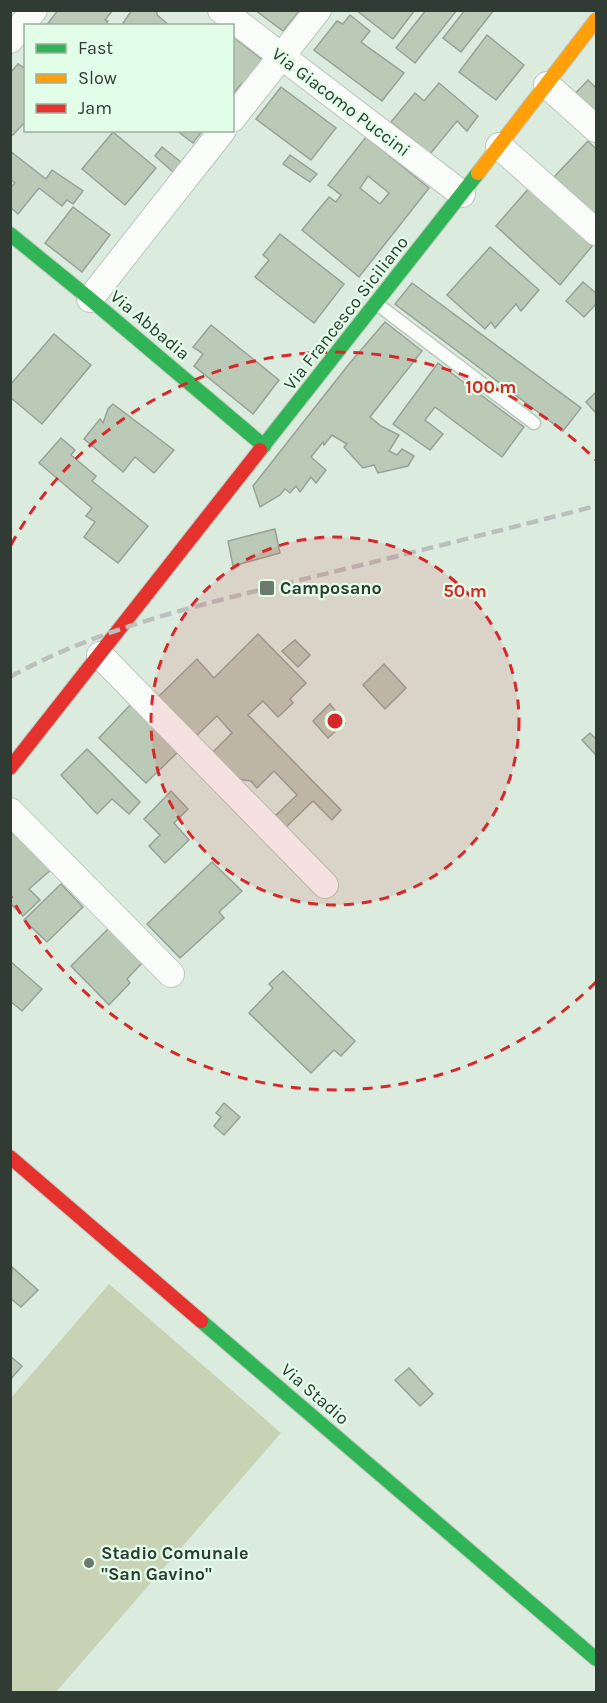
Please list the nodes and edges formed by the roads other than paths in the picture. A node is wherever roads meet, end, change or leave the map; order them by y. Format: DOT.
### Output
graph roads {
  1 [pos="34,10"];
  2 [pos="221,10"];
  3 [pos="318,10"];
  4 [pos="597,20"];
  5 [pos="10,40"];
  6 [pos="281,57"];
  7 [pos="547,85"];
  8 [pos="234,116"];
  9 [pos="597,129"];
  10 [pos="222,132"];
  11 [pos="499,146"];
  12 [pos="462,194"];
  13 [pos="597,232"];
  14 [pos="10,234"];
  15 [pos="90,298"];
  16 [pos="376,303"];
  17 [pos="534,423"];
  18 [pos="264,446"];
  19 [pos="100,655"];
  20 [pos="10,768"];
  21 [pos="10,811"];
  22 [pos="325,885"];
  23 [pos="171,974"];
  24 [pos="10,1157"];
  25 [pos="597,1659"];
  1 -- 5 [label="street"];
  2 -- 6 [label="street, Via Giacomo Puccini"];
  3 -- 6 [label="street"];
  4 -- 7 [label="street, Via Francesco Siciliano"];
  6 -- 8 [label="street"];
  6 -- 12 [label="street, Via Giacomo Puccini"];
  7 -- 9 [label="street"];
  7 -- 11 [label="street, Via Francesco Siciliano"];
  10 -- 15 [label="street"];
  11 -- 12 [label="street, Via Francesco Siciliano"];
  11 -- 13 [label="street"];
  12 -- 16 [label="street, Via Francesco Siciliano"];
  14 -- 15 [label="street, Via Abbadia"];
  15 -- 18 [label="street, Via Abbadia"];
  16 -- 17 [label="lane"];
  16 -- 18 [label="street, Via Francesco Siciliano"];
  18 -- 19 [label="street, Via Francesco Siciliano"];
  19 -- 20 [label="street, Via Francesco Siciliano"];
  19 -- 22 [label="street"];
  21 -- 23 [label="street"];
  24 -- 25 [label="street, Via Stadio"];
}
